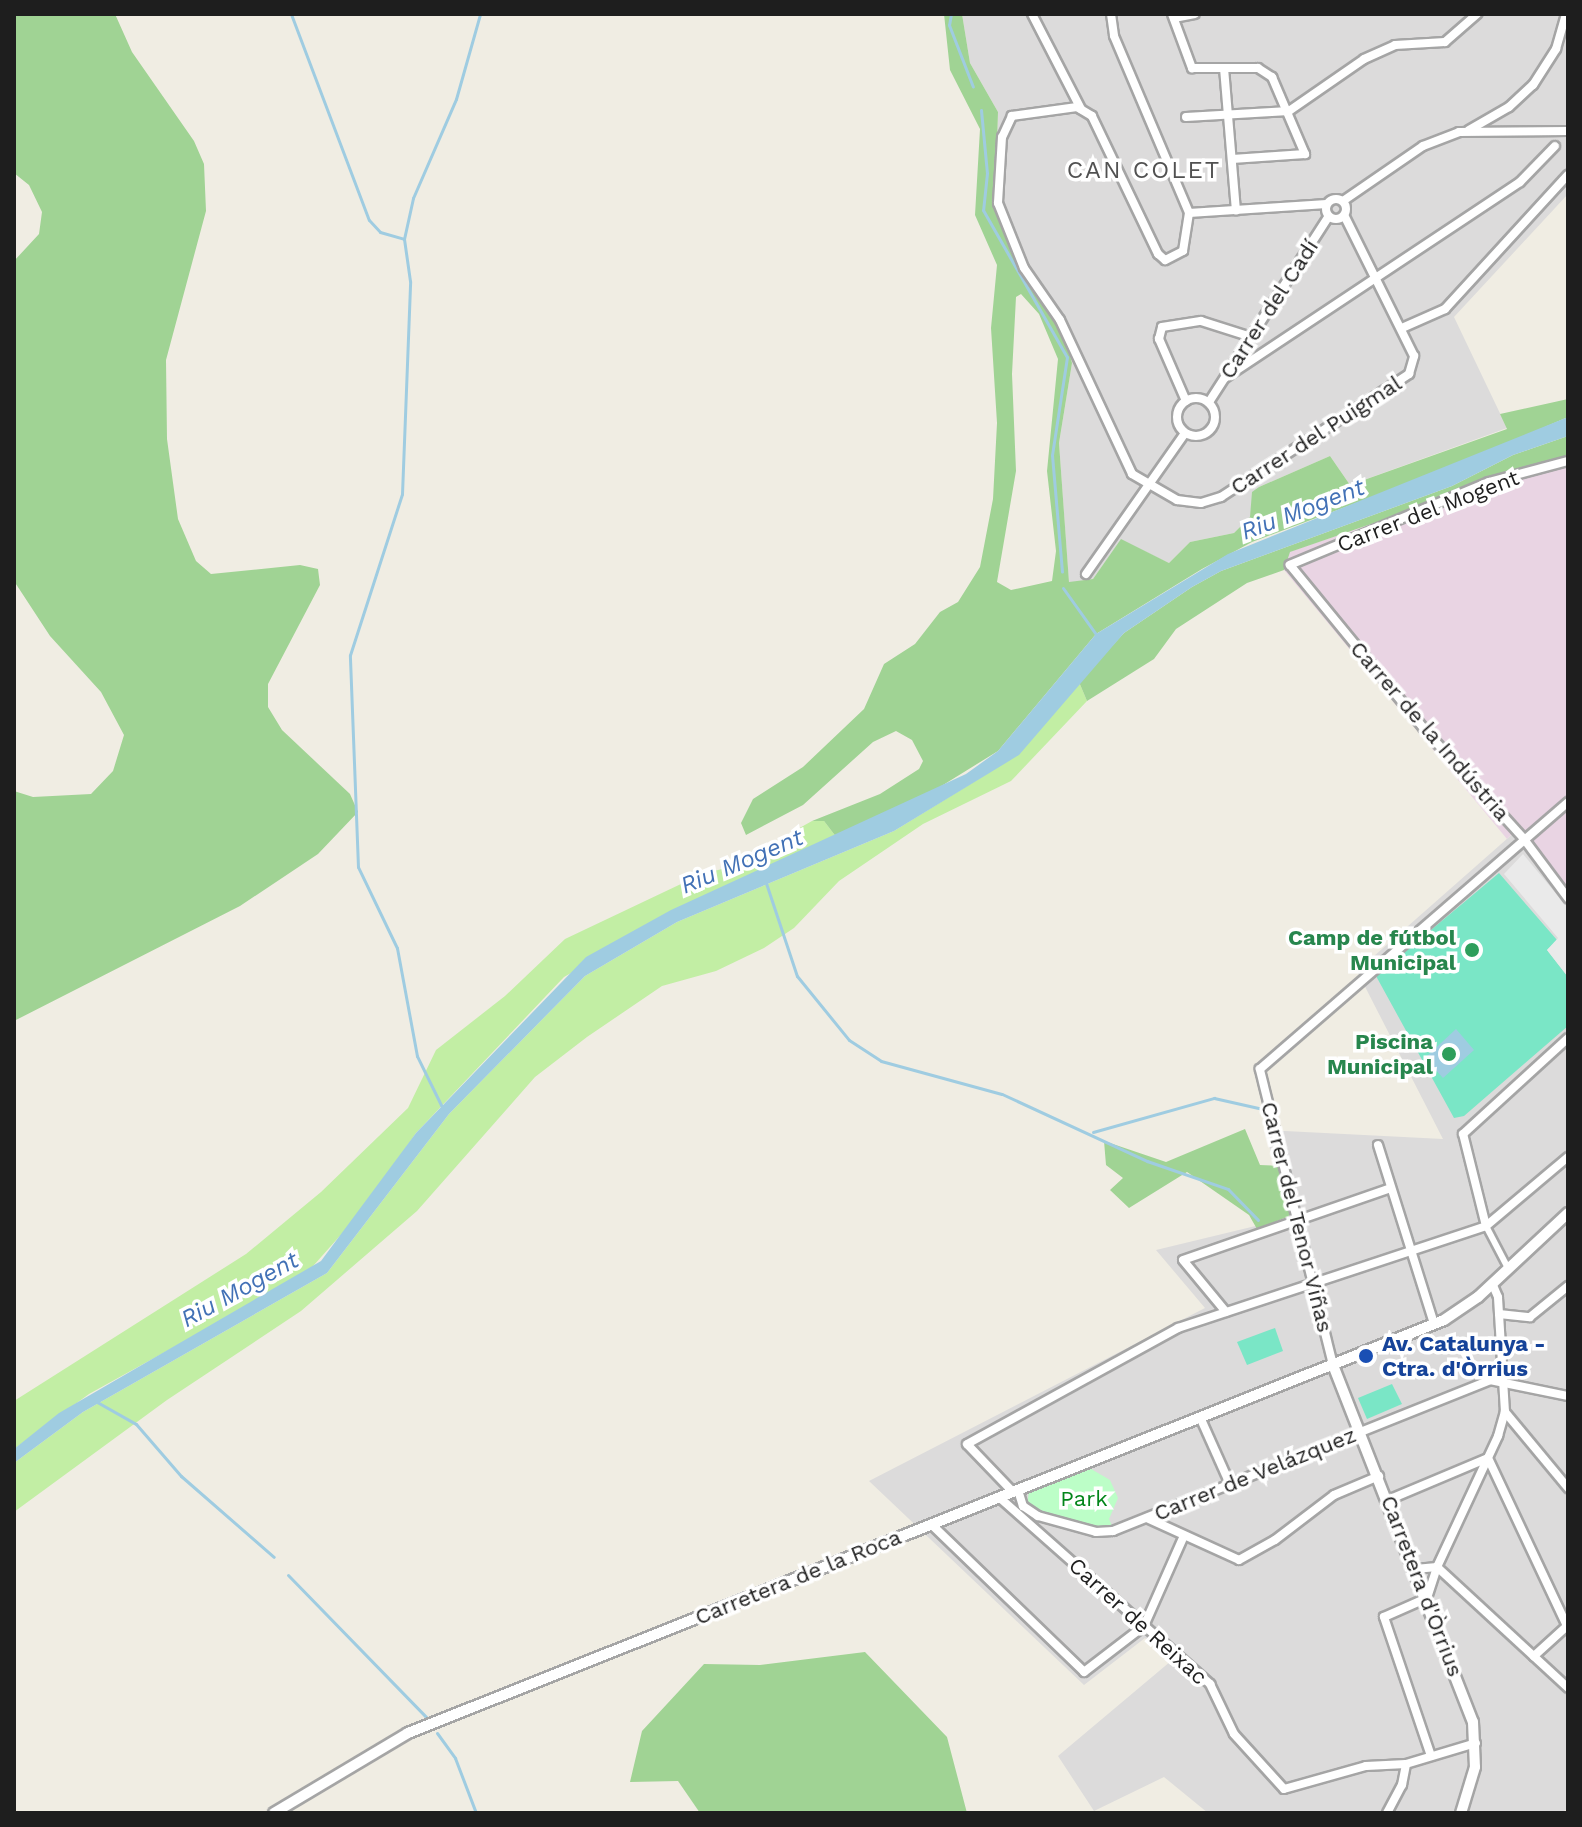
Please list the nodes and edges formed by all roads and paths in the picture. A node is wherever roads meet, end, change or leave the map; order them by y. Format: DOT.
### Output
graph roads {
  1 [pos="1032,14"];
  2 [pos="1111,14"];
  3 [pos="1195,14"];
  4 [pos="1477,14"];
  5 [pos="1566,14"];
  6 [pos="1173,16"];
  7 [pos="1224,68"];
  8 [pos="1081,109"];
  9 [pos="1289,111"];
  10 [pos="1229,114"];
  11 [pos="1186,117"];
  12 [pos="1468,130"];
  13 [pos="1568,131"];
  14 [pos="1555,146"];
  15 [pos="1232,159"];
  16 [pos="1568,175"];
  17 [pos="1343,201"];
  18 [pos="1327,204"];
  19 [pos="1236,210"];
  20 [pos="1189,213"];
  21 [pos="1344,215"];
  22 [pos="1329,216"];
  23 [pos="1377,280"];
  24 [pos="1402,328"];
  25 [pos="1251,337"];
  26 [pos="1225,378"];
  27 [pos="1186,401"];
  28 [pos="1209,402"];
  29 [pos="1185,433"];
  30 [pos="1568,461"];
  31 [pos="1149,487"];
  32 [pos="1290,565"];
  33 [pos="1086,574"];
  34 [pos="1568,802"];
  35 [pos="1524,839"];
  36 [pos="1568,898"];
  37 [pos="1568,1038"];
  38 [pos="1378,1145"];
  39 [pos="1568,1157"];
  40 [pos="1391,1188"];
  41 [pos="1568,1213"];
  42 [pos="1300,1220"];
  43 [pos="1486,1226"];
  44 [pos="1410,1251"];
  45 [pos="1508,1268"];
  46 [pos="1316,1282"];
  47 [pos="1492,1283"];
  48 [pos="1568,1286"];
  49 [pos="1226,1312"];
  50 [pos="1499,1314"];
  51 [pos="1434,1324"];
  52 [pos="1333,1365"];
  53 [pos="1501,1381"];
  54 [pos="1568,1396"];
  55 [pos="1505,1412"];
  56 [pos="1200,1417"];
  57 [pos="1361,1430"];
  58 [pos="1488,1458"];
  59 [pos="1379,1476"];
  60 [pos="1230,1484"];
  61 [pos="1568,1488"];
  62 [pos="1015,1491"];
  63 [pos="1000,1498"];
  64 [pos="1388,1500"];
  65 [pos="1042,1517"];
  66 [pos="1147,1518"];
  67 [pos="931,1524"];
  68 [pos="1034,1528"];
  69 [pos="1183,1538"];
  70 [pos="1437,1567"];
  71 [pos="1415,1569"];
  72 [pos="1427,1598"];
  73 [pos="1144,1626"];
  74 [pos="1534,1656"];
  75 [pos="1568,1688"];
  76 [pos="1476,1743"];
  77 [pos="1431,1756"];
  78 [pos="1406,1764"];
  79 [pos="274,1813"];
  80 [pos="1387,1813"];
  81 [pos="1461,1813"];
  1 -- 8 [label="street"];
  2 -- 20 [label="street"];
  3 -- 6 [label="street"];
  4 -- 9 [label="street"];
  5 -- 12 [label="street"];
  6 -- 7 [label="street"];
  7 -- 9 [label="street"];
  7 -- 10 [label="street"];
  8 -- 20 [label="street"];
  8 -- 31 [label="street, Carrer del Puigmal"];
  9 -- 10 [label="street"];
  9 -- 15 [label="street"];
  10 -- 11 [label="street"];
  10 -- 15 [label="street"];
  12 -- 13 [label="street"];
  12 -- 17 [label="street"];
  14 -- 23 [label="street"];
  15 -- 19 [label="street"];
  16 -- 24 [label="street"];
  17 -- 18 [label="street"];
  17 -- 21 [label="street"];
  18 -- 19 [label="street"];
  18 -- 22 [label="street"];
  19 -- 20 [label="street"];
  21 -- 22 [label="street"];
  21 -- 23 [label="street, Carrer del Puigmal"];
  22 -- 25 [label="street, Carrer del Cadí"];
  23 -- 24 [label="street, Carrer del Puigmal"];
  23 -- 26 [label="street"];
  24 -- 31 [label="street, Carrer del Puigmal"];
  25 -- 26 [label="street, Carrer del Cadí"];
  25 -- 27 [label="street"];
  26 -- 28 [label="street, Carrer del Cadí"];
  27 -- 28 [label="street"];
  27 -- 29 [label="street"];
  28 -- 29 [label="street"];
  29 -- 31 [label="street"];
  30 -- 32 [label="street, Carrer del Mogent"];
  31 -- 33 [label="street"];
  32 -- 35 [label="street, Carrer de la Indústria"];
  34 -- 35 [label="street"];
  35 -- 36 [label="street, Carrer de la Indústria"];
  35 -- 42 [label="street, Carrer del Tenor Viñas"];
  37 -- 43 [label="street"];
  38 -- 40 [label="street"];
  39 -- 43 [label="street"];
  40 -- 42 [label="street"];
  40 -- 44 [label="street"];
  41 -- 45 [label="street, Carretera de la Roca"];
  42 -- 46 [label="street, Carrer del Tenor Viñas"];
  42 -- 49 [label="street"];
  43 -- 44 [label="street"];
  43 -- 45 [label="street"];
  44 -- 46 [label="street"];
  44 -- 51 [label="street"];
  45 -- 47 [label="street, Carretera de la Roca"];
  46 -- 49 [label="street"];
  46 -- 52 [label="street, Carrer del Tenor Viñas"];
  47 -- 50 [label="street"];
  47 -- 51 [label="street, Carretera de la Roca"];
  48 -- 50 [label="street"];
  49 -- 62 [label="street"];
  50 -- 53 [label="street"];
  51 -- 52 [label="street, Carretera de la Roca"];
  52 -- 56 [label="street, Carretera de la Roca"];
  52 -- 57 [label="street, Carretera d'Òrrius"];
  53 -- 54 [label="street"];
  53 -- 55 [label="street"];
  53 -- 57 [label="street, Carrer de Velázquez"];
  55 -- 58 [label="street"];
  55 -- 61 [label="street"];
  56 -- 60 [label="street"];
  56 -- 62 [label="street, Carretera de la Roca"];
  57 -- 59 [label="street, Carretera d'Òrrius"];
  57 -- 60 [label="street, Carrer de Velázquez"];
  58 -- 64 [label="street"];
  58 -- 70 [label="street"];
  58 -- 74 [label="street"];
  59 -- 64 [label="street, Carretera d'Òrrius"];
  59 -- 69 [label="street"];
  60 -- 66 [label="street, Carrer de Velázquez"];
  62 -- 63 [label="street, Carretera de la Roca"];
  62 -- 65 [label="street"];
  63 -- 67 [label="street, Carretera de la Roca"];
  63 -- 68 [label="street, Carrer de Reixac"];
  64 -- 71 [label="street, Carretera d'Òrrius"];
  65 -- 66 [label="street, Carrer de Velázquez"];
  65 -- 68 [label="street"];
  66 -- 69 [label="street"];
  67 -- 73 [label="street"];
  67 -- 79 [label="street, Carretera de la Roca"];
  68 -- 73 [label="street, Carrer de Reixac"];
  69 -- 73 [label="street"];
  70 -- 71 [label="street"];
  70 -- 72 [label="street"];
  70 -- 74 [label="street"];
  71 -- 72 [label="street, Carretera d'Òrrius"];
  72 -- 76 [label="street, Carretera d'Òrrius"];
  72 -- 77 [label="street"];
  73 -- 78 [label="street, Carrer de Reixac"];
  74 -- 75 [label="street"];
  76 -- 77 [label="street, Carrer de Reixac"];
  76 -- 81 [label="street, Carretera d'Òrrius"];
  77 -- 78 [label="street, Carrer de Reixac"];
  78 -- 80 [label="street"];
}
